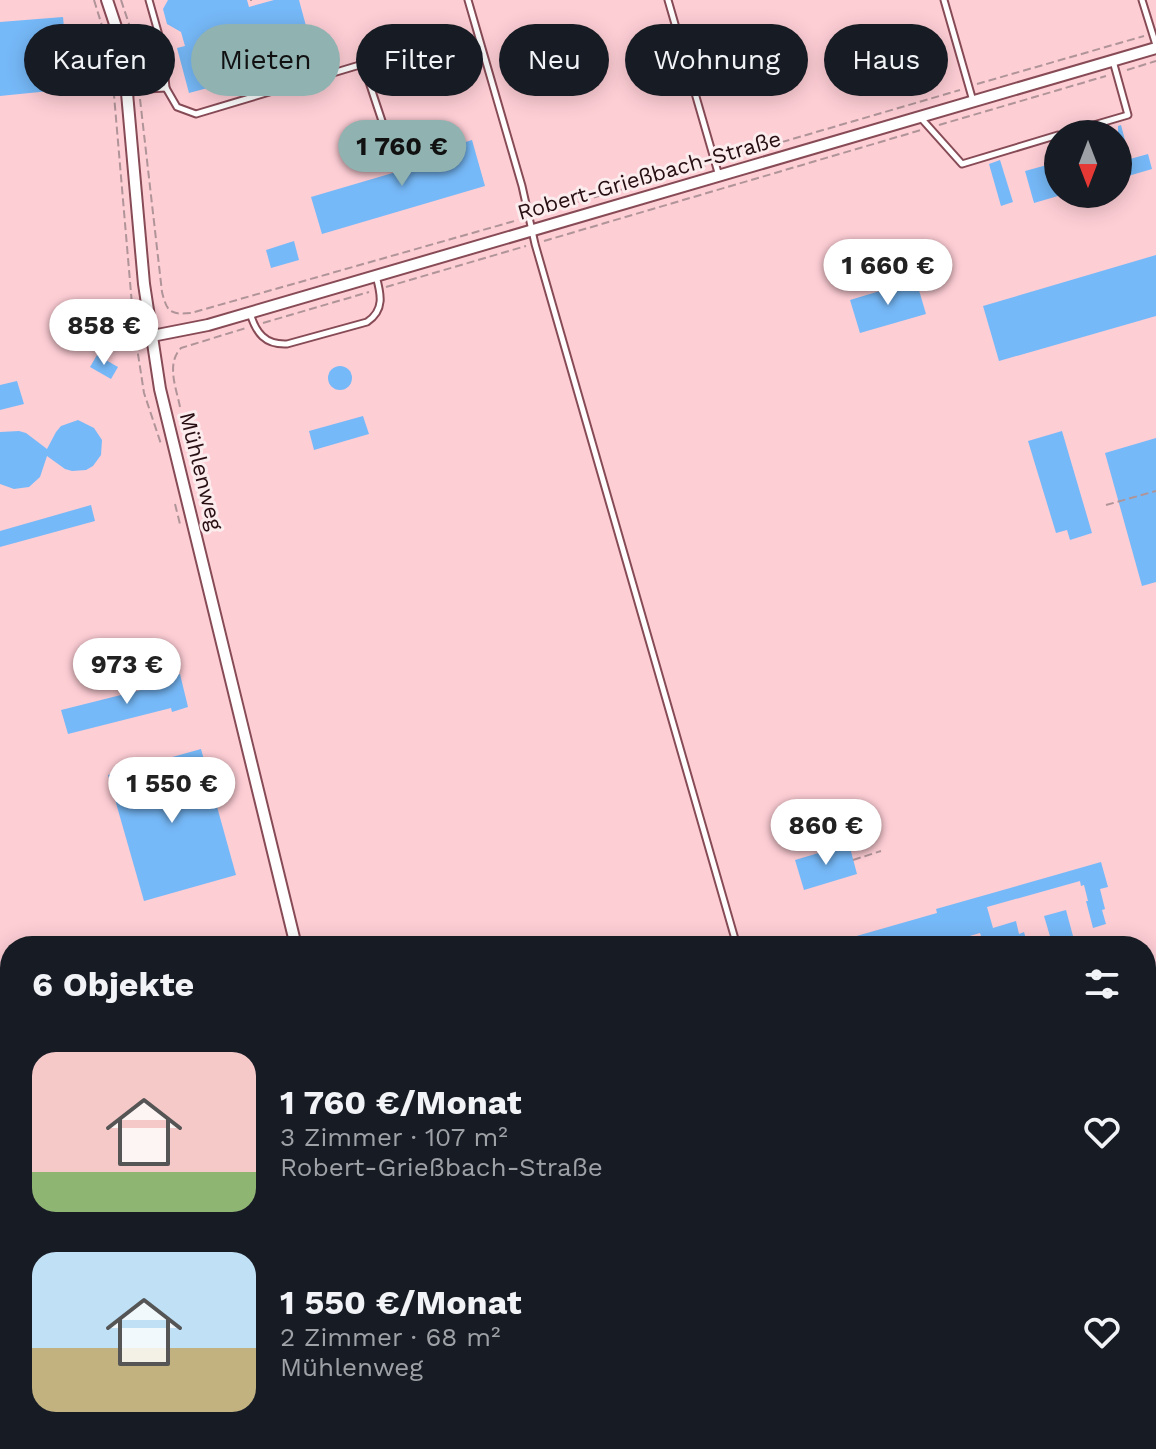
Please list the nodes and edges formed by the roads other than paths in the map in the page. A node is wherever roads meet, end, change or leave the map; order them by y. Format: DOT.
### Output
graph roads {
  1 [pos="107,0"];
  2 [pos="149,0"];
  3 [pos="468,0"];
  4 [pos="668,0"];
  5 [pos="944,0"];
  6 [pos="1142,0"];
  7 [pos="115,24"];
  8 [pos="156,24"];
  9 [pos="1156,46"];
  10 [pos="1113,60"];
  11 [pos="127,96"];
  12 [pos="171,96"];
  13 [pos="973,101"];
  14 [pos="920,117"];
  15 [pos="1111,120"];
  16 [pos="1044,140"];
  17 [pos="395,160"];
  18 [pos="719,176"];
  19 [pos="531,230"];
  20 [pos="376,276"];
  21 [pos="250,312"];
  22 [pos="152,336"];
  23 [pos="294,936"];
  24 [pos="734,936"];
  1 -- 7 [label="street, Mühlenweg"];
  2 -- 8 [label="lane"];
  3 -- 19 [label="lane"];
  4 -- 18 [label="lane"];
  5 -- 13 [label="lane"];
  6 -- 9 [label="lane"];
  9 -- 10 [label="street, Robert-Grießbach-Straße"];
  10 -- 13 [label="street, Robert-Grießbach-Straße"];
  10 -- 15 [label="lane"];
  11 -- 22 [label="street, Mühlenweg"];
  12 -- 17 [label="lane"];
  13 -- 14 [label="street, Robert-Grießbach-Straße"];
  14 -- 16 [label="lane"];
  14 -- 18 [label="street, Robert-Grießbach-Straße"];
  18 -- 19 [label="street, Robert-Grießbach-Straße"];
  19 -- 20 [label="street, Robert-Grießbach-Straße"];
  19 -- 24 [label="lane"];
  20 -- 21 [label="street, Robert-Grießbach-Straße"];
  20 -- 21 [label="lane"];
  21 -- 22 [label="street, Robert-Grießbach-Straße"];
  22 -- 23 [label="street, Mühlenweg"];
}
